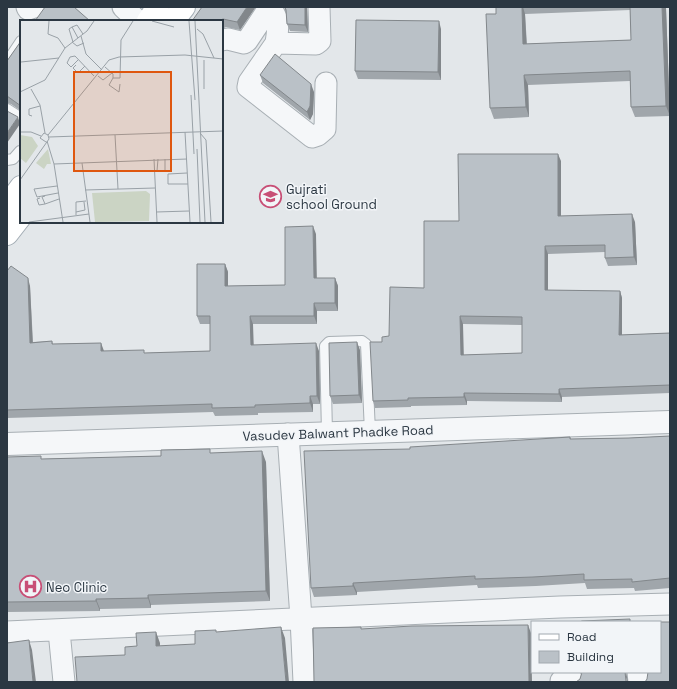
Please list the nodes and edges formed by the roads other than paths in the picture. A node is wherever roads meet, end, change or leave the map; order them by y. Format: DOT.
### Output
graph roads {
  1 [pos="27,7"];
  2 [pos="34,7"];
  3 [pos="123,7"];
  4 [pos="158,7"];
  5 [pos="184,7"];
  6 [pos="319,7"];
  7 [pos="268,8"];
  8 [pos="137,20"];
  9 [pos="149,20"];
  10 [pos="174,20"];
  11 [pos="223,40"];
  12 [pos="20,42"];
  13 [pos="276,43"];
  14 [pos="7,62"];
  15 [pos="326,83"];
  16 [pos="7,109"];
  17 [pos="20,117"];
  18 [pos="20,151"];
  19 [pos="7,160"];
  20 [pos="20,188"];
  21 [pos="7,206"];
  22 [pos="20,217"];
  23 [pos="7,234"];
  24 [pos="670,422"];
  25 [pos="370,432"];
  26 [pos="327,433"];
  27 [pos="288,434"];
  28 [pos="7,444"];
  29 [pos="670,604"];
  30 [pos="560,614"];
  31 [pos="592,614"];
  32 [pos="636,614"];
  33 [pos="302,618"];
  34 [pos="59,630"];
  35 [pos="7,632"];
  36 [pos="64,682"];
  37 [pos="304,682"];
  1 -- 2 [label="street"];
  3 -- 8 [label="street"];
  4 -- 9 [label="main road"];
  5 -- 10 [label="main road"];
  6 -- 13 [label="street"];
  7 -- 11 [label="street"];
  7 -- 13 [label="street"];
  12 -- 14 [label="lane"];
  13 -- 15 [label="street"];
  16 -- 17 [label="lane"];
  18 -- 19 [label="lane"];
  20 -- 21 [label="main road"];
  22 -- 23 [label="main road"];
  24 -- 25 [label="street, Vasudev Balwant Phadke Road"];
  25 -- 26 [label="street, Vasudev Balwant Phadke Road"];
  25 -- 26 [label="lane"];
  26 -- 27 [label="street, Vasudev Balwant Phadke Road"];
  27 -- 28 [label="street, Vasudev Balwant Phadke Road"];
  27 -- 33 [label="street"];
  29 -- 32 [label="street"];
  30 -- 31 [label="street"];
  30 -- 33 [label="street"];
  31 -- 32 [label="street"];
  33 -- 34 [label="street"];
  33 -- 37 [label="street"];
  34 -- 35 [label="street"];
  34 -- 36 [label="street"];
}
